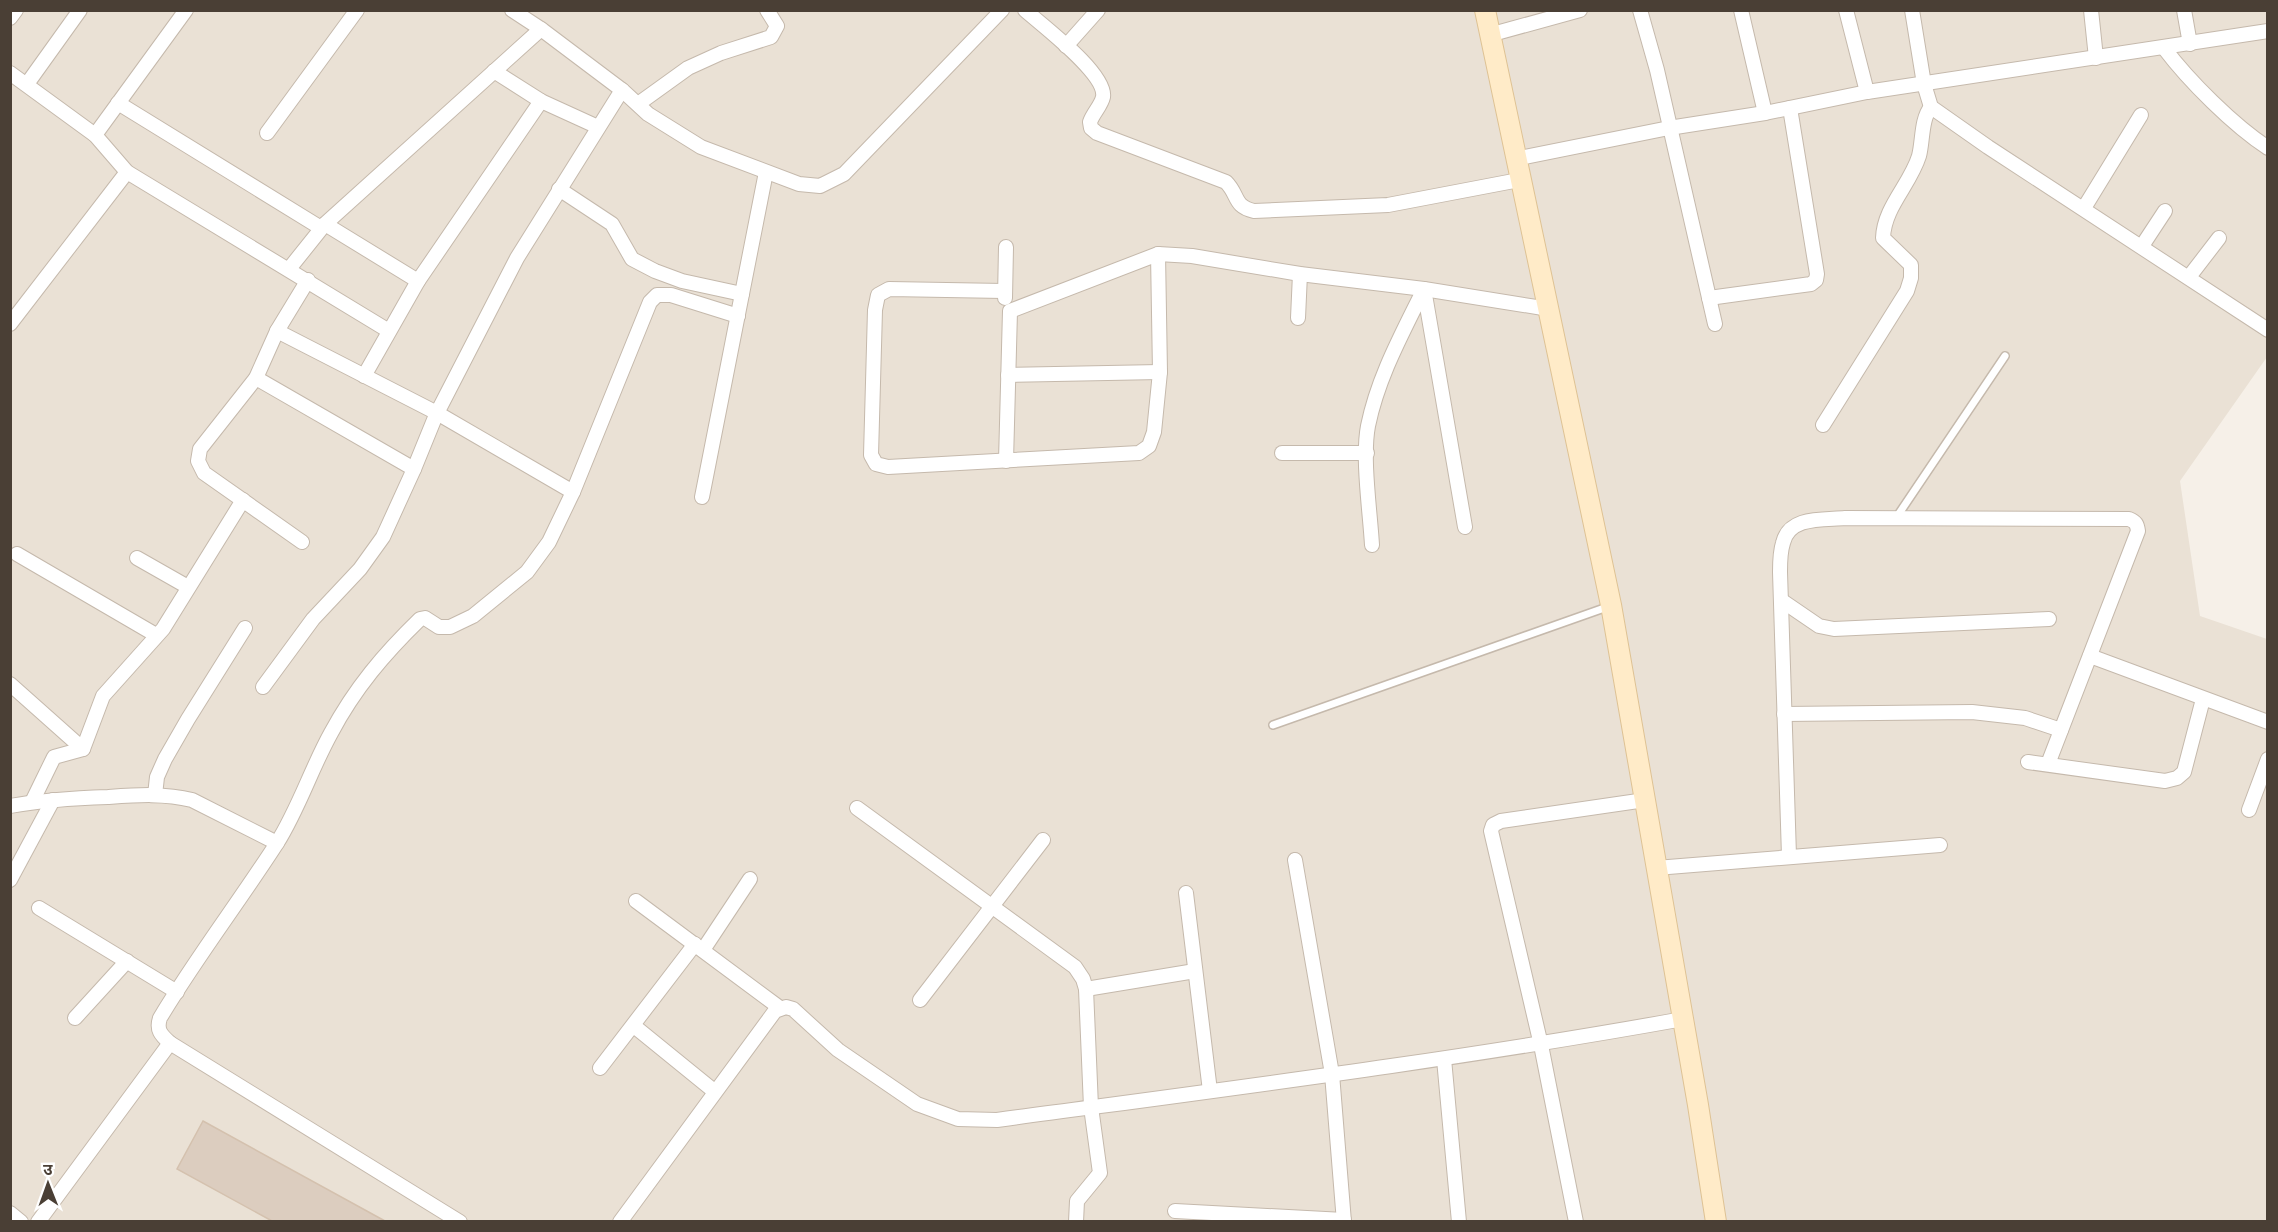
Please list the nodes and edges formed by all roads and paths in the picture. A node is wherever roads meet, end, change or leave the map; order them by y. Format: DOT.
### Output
graph roads {
  1 [pos="16,10"];
  2 [pos="80,10"];
  3 [pos="186,10"];
  4 [pos="357,10"];
  5 [pos="512,10"];
  6 [pos="767,10"];
  7 [pos="1002,10"];
  8 [pos="1025,10"];
  9 [pos="1098,10"];
  10 [pos="1485,10"];
  11 [pos="1580,10"];
  12 [pos="1640,10"];
  13 [pos="1741,10"];
  14 [pos="1846,10"];
  15 [pos="1912,10"];
  16 [pos="2091,10"];
  17 [pos="2184,10"];
  18 [pos="10,18"];
  19 [pos="541,29"];
  20 [pos="2268,31"];
  21 [pos="1489,35"];
  22 [pos="2190,44"];
  23 [pos="1066,46"];
  24 [pos="2164,48"];
  25 [pos="2096,58"];
  26 [pos="494,71"];
  27 [pos="10,73"];
  28 [pos="27,84"];
  29 [pos="1923,84"];
  30 [pos="622,90"];
  31 [pos="1867,92"];
  32 [pos="542,102"];
  33 [pos="118,103"];
  34 [pos="638,104"];
  35 [pos="1931,107"];
  36 [pos="1790,108"];
  37 [pos="1765,113"];
  38 [pos="2141,115"];
  39 [pos="598,127"];
  40 [pos="1669,128"];
  41 [pos="267,133"];
  42 [pos="96,135"];
  43 [pos="2268,148"];
  44 [pos="1515,159"];
  45 [pos="127,172"];
  46 [pos="766,172"];
  47 [pos="1519,180"];
  48 [pos="560,189"];
  49 [pos="2084,208"];
  50 [pos="2165,211"];
  51 [pos="323,226"];
  52 [pos="2219,238"];
  53 [pos="2142,246"];
  54 [pos="1006,247"];
  55 [pos="1158,254"];
  56 [pos="289,269"];
  57 [pos="1300,274"];
  58 [pos="2189,277"];
  59 [pos="308,280"];
  60 [pos="418,281"];
  61 [pos="1424,289"];
  62 [pos="1004,291"];
  63 [pos="742,294"];
  64 [pos="1709,298"];
  65 [pos="1549,309"];
  66 [pos="1010,311"];
  67 [pos="738,316"];
  68 [pos="1298,318"];
  69 [pos="10,324"];
  70 [pos="1715,324"];
  71 [pos="2268,330"];
  72 [pos="277,331"];
  73 [pos="389,331"];
  74 [pos="2005,356"];
  75 [pos="1160,372"];
  76 [pos="1008,375"];
  77 [pos="364,376"];
  78 [pos="256,378"];
  79 [pos="437,413"];
  80 [pos="1823,425"];
  81 [pos="1282,453"];
  82 [pos="1367,453"];
  83 [pos="1006,461"];
  84 [pos="414,470"];
  85 [pos="573,492"];
  86 [pos="702,497"];
  87 [pos="243,500"];
  88 [pos="1896,518"];
  89 [pos="1466,527"];
  90 [pos="302,542"];
  91 [pos="1372,545"];
  92 [pos="17,554"];
  93 [pos="137,558"];
  94 [pos="188,587"];
  95 [pos="1781,600"];
  96 [pos="1611,605"];
  97 [pos="2049,619"];
  98 [pos="245,628"];
  99 [pos="156,635"];
  100 [pos="2090,656"];
  101 [pos="10,684"];
  102 [pos="263,687"];
  103 [pos="2203,699"];
  104 [pos="1784,714"];
  105 [pos="2268,722"];
  106 [pos="1273,725"];
  107 [pos="2061,730"];
  108 [pos="83,749"];
  109 [pos="2268,759"];
  110 [pos="2028,762"];
  111 [pos="2048,764"];
  112 [pos="155,795"];
  113 [pos="53,800"];
  114 [pos="1645,800"];
  115 [pos="32,802"];
  116 [pos="10,807"];
  117 [pos="857,808"];
  118 [pos="2249,810"];
  119 [pos="1043,840"];
  120 [pos="277,843"];
  121 [pos="1940,845"];
  122 [pos="1789,856"];
  123 [pos="1295,860"];
  124 [pos="1656,868"];
  125 [pos="750,879"];
  126 [pos="10,880"];
  127 [pos="1186,893"];
  128 [pos="636,901"];
  129 [pos="39,908"];
  130 [pos="991,908"];
  131 [pos="699,947"];
  132 [pos="127,961"];
  133 [pos="1195,971"];
  134 [pos="1086,989"];
  135 [pos="177,992"];
  136 [pos="920,1000"];
  137 [pos="780,1008"];
  138 [pos="75,1018"];
  139 [pos="1683,1019"];
  140 [pos="634,1026"];
  141 [pos="170,1043"];
  142 [pos="1541,1044"];
  143 [pos="1444,1059"];
  144 [pos="600,1068"];
  145 [pos="1332,1074"];
  146 [pos="714,1091"];
  147 [pos="1210,1091"];
  148 [pos="1091,1107"];
  149 [pos="1175,1211"];
  150 [pos="10,1213"];
  151 [pos="21,1221"];
  152 [pos="38,1221"];
  153 [pos="460,1221"];
  154 [pos="620,1221"];
  155 [pos="1076,1221"];
  156 [pos="1344,1221"];
  157 [pos="1459,1221"];
  158 [pos="1576,1221"];
  159 [pos="1716,1221"];
  1 -- 18 [label="street"];
  2 -- 28 [label="street"];
  3 -- 33 [label="street"];
  4 -- 41 [label="street"];
  5 -- 19 [label="street"];
  6 -- 34 [label="street"];
  7 -- 46 [label="street"];
  8 -- 23 [label="street"];
  9 -- 23 [label="street"];
  10 -- 21 [label="main road"];
  11 -- 21 [label="street"];
  12 -- 40 [label="street"];
  13 -- 37 [label="street"];
  14 -- 31 [label="street"];
  15 -- 29 [label="street"];
  16 -- 25 [label="street"];
  17 -- 22 [label="street"];
  19 -- 26 [label="street"];
  19 -- 30 [label="street"];
  20 -- 22 [label="street"];
  21 -- 44 [label="main road"];
  22 -- 24 [label="street"];
  23 -- 47 [label="street"];
  24 -- 25 [label="street"];
  24 -- 43 [label="street"];
  25 -- 29 [label="street"];
  26 -- 32 [label="street"];
  26 -- 51 [label="street"];
  27 -- 28 [label="street"];
  28 -- 42 [label="street"];
  29 -- 31 [label="street"];
  29 -- 35 [label="street"];
  30 -- 34 [label="street"];
  30 -- 39 [label="street"];
  31 -- 36 [label="street"];
  32 -- 39 [label="street"];
  32 -- 60 [label="street"];
  33 -- 42 [label="street"];
  33 -- 51 [label="street"];
  34 -- 46 [label="street"];
  35 -- 49 [label="street"];
  35 -- 80 [label="street"];
  36 -- 37 [label="street"];
  36 -- 64 [label="street"];
  37 -- 40 [label="street"];
  38 -- 49 [label="street"];
  39 -- 48 [label="street"];
  40 -- 44 [label="street"];
  40 -- 64 [label="street"];
  42 -- 45 [label="street"];
  44 -- 47 [label="main road"];
  45 -- 56 [label="street"];
  45 -- 69 [label="street"];
  46 -- 63 [label="street"];
  47 -- 65 [label="main road"];
  48 -- 63 [label="street"];
  48 -- 79 [label="street"];
  49 -- 53 [label="street"];
  50 -- 53 [label="street"];
  51 -- 56 [label="street"];
  51 -- 60 [label="street"];
  52 -- 58 [label="street"];
  53 -- 58 [label="street"];
  54 -- 62 [label="street"];
  55 -- 57 [label="street"];
  55 -- 66 [label="street"];
  55 -- 75 [label="street"];
  56 -- 59 [label="street"];
  57 -- 61 [label="street"];
  57 -- 68 [label="street"];
  58 -- 71 [label="street"];
  59 -- 72 [label="street"];
  59 -- 73 [label="street"];
  60 -- 73 [label="street"];
  61 -- 65 [label="street"];
  61 -- 82 [label="street"];
  61 -- 89 [label="street"];
  62 -- 66 [label="street"];
  62 -- 83 [label="street"];
  63 -- 67 [label="street"];
  64 -- 70 [label="street"];
  65 -- 96 [label="main road"];
  66 -- 76 [label="street"];
  67 -- 85 [label="street"];
  67 -- 86 [label="street"];
  72 -- 77 [label="street"];
  72 -- 78 [label="street"];
  73 -- 77 [label="street"];
  74 -- 88 [label="lane"];
  75 -- 76 [label="street"];
  75 -- 83 [label="street"];
  76 -- 83 [label="street"];
  77 -- 79 [label="street"];
  78 -- 84 [label="street"];
  78 -- 87 [label="street"];
  79 -- 84 [label="street"];
  79 -- 85 [label="street"];
  81 -- 82 [label="street"];
  82 -- 91 [label="street"];
  84 -- 102 [label="street"];
  85 -- 120 [label="street"];
  87 -- 90 [label="street"];
  87 -- 94 [label="street"];
  88 -- 95 [label="street"];
  88 -- 100 [label="street"];
  92 -- 99 [label="street"];
  93 -- 94 [label="street"];
  94 -- 99 [label="street"];
  95 -- 97 [label="street"];
  95 -- 104 [label="street"];
  96 -- 106 [label="lane"];
  96 -- 114 [label="main road"];
  98 -- 112 [label="street"];
  99 -- 108 [label="street"];
  100 -- 103 [label="street"];
  100 -- 107 [label="street"];
  101 -- 108 [label="street"];
  103 -- 105 [label="street"];
  103 -- 111 [label="street"];
  104 -- 107 [label="street"];
  104 -- 122 [label="street"];
  107 -- 111 [label="street"];
  108 -- 115 [label="street"];
  109 -- 118 [label="street"];
  110 -- 111 [label="street"];
  112 -- 113 [label="street"];
  112 -- 120 [label="street"];
  113 -- 115 [label="street"];
  113 -- 126 [label="street"];
  114 -- 124 [label="main road"];
  114 -- 142 [label="street"];
  115 -- 116 [label="street"];
  117 -- 130 [label="street"];
  119 -- 130 [label="street"];
  120 -- 135 [label="street"];
  121 -- 122 [label="street"];
  122 -- 124 [label="street"];
  123 -- 145 [label="street"];
  124 -- 139 [label="main road"];
  125 -- 131 [label="street"];
  127 -- 133 [label="street"];
  128 -- 131 [label="street"];
  129 -- 132 [label="street"];
  130 -- 134 [label="street"];
  130 -- 136 [label="street"];
  131 -- 137 [label="street"];
  131 -- 140 [label="street"];
  132 -- 135 [label="street"];
  132 -- 138 [label="street"];
  133 -- 134 [label="street"];
  133 -- 147 [label="street"];
  134 -- 148 [label="street"];
  135 -- 141 [label="street"];
  137 -- 146 [label="street"];
  137 -- 148 [label="street"];
  139 -- 142 [label="street"];
  139 -- 159 [label="main road"];
  140 -- 144 [label="street"];
  140 -- 146 [label="street"];
  141 -- 152 [label="street"];
  141 -- 153 [label="street"];
  142 -- 143 [label="street"];
  142 -- 158 [label="street"];
  143 -- 145 [label="street"];
  143 -- 157 [label="street"];
  145 -- 147 [label="street"];
  145 -- 156 [label="street"];
  146 -- 154 [label="street"];
  147 -- 148 [label="street"];
  148 -- 155 [label="street"];
  149 -- 156 [label="street"];
  150 -- 151 [label="street"];
}
